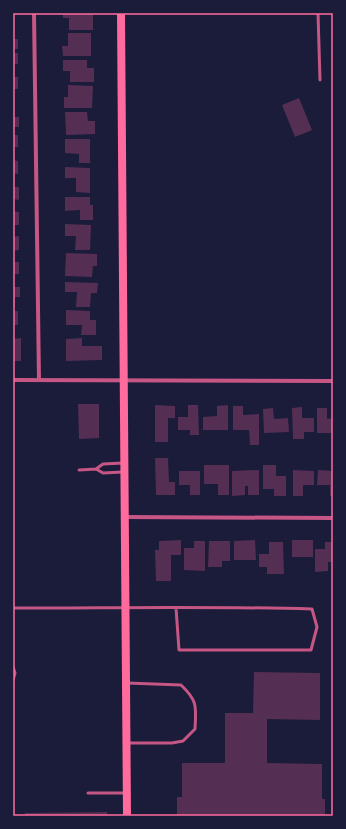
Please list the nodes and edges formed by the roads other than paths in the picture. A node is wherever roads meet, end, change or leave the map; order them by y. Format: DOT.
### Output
graph roads {
  1 [pos="34,13"];
  2 [pos="121,13"];
  3 [pos="318,13"];
  4 [pos="320,80"];
  5 [pos="13,380"];
  6 [pos="39,380"];
  7 [pos="123,380"];
  8 [pos="333,381"];
  9 [pos="123,463"];
  10 [pos="96,469"];
  11 [pos="79,470"];
  12 [pos="123,472"];
  13 [pos="124,517"];
  14 [pos="333,518"];
  15 [pos="13,608"];
  16 [pos="125,608"];
  17 [pos="176,608"];
  18 [pos="13,667"];
  19 [pos="13,680"];
  20 [pos="126,683"];
  21 [pos="126,743"];
  22 [pos="88,793"];
  23 [pos="126,793"];
  24 [pos="127,816"];
  1 -- 6 [label="street"];
  2 -- 7 [label="main road"];
  3 -- 4 [label="lane"];
  5 -- 6 [label="street"];
  6 -- 7 [label="street"];
  7 -- 8 [label="street"];
  7 -- 9 [label="main road"];
  9 -- 10 [label="lane"];
  9 -- 12 [label="main road"];
  10 -- 11 [label="lane"];
  10 -- 12 [label="lane"];
  12 -- 13 [label="main road"];
  13 -- 14 [label="street"];
  13 -- 16 [label="main road"];
  15 -- 16 [label="lane"];
  16 -- 17 [label="lane"];
  16 -- 20 [label="main road"];
  17 -- 17 [label="lane"];
  18 -- 19 [label="lane"];
  20 -- 21 [label="main road"];
  20 -- 21 [label="lane"];
  21 -- 23 [label="main road"];
  22 -- 23 [label="lane"];
  23 -- 24 [label="main road"];
}
